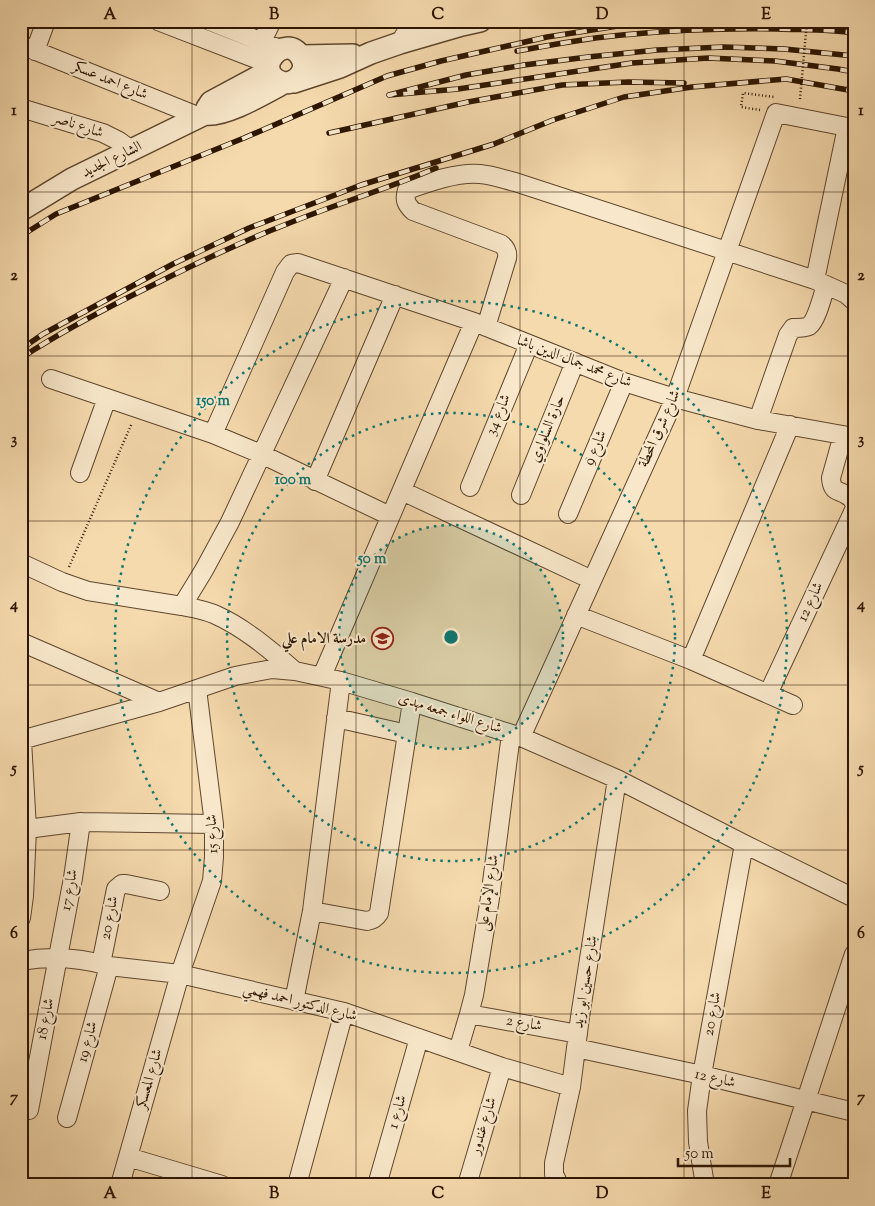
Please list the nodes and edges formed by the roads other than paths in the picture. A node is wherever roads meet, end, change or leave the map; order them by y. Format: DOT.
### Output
graph roads {
  1 [pos="46,21"];
  2 [pos="158,21"];
  3 [pos="209,21"];
  4 [pos="272,21"];
  5 [pos="412,21"];
  6 [pos="480,21"];
  7 [pos="400,43"];
  8 [pos="28,48"];
  9 [pos="371,53"];
  10 [pos="273,64"];
  11 [pos="21,108"];
  12 [pos="202,115"];
  13 [pos="850,127"];
  14 [pos="131,150"];
  15 [pos="21,210"];
  16 [pos="727,251"];
  17 [pos="344,278"];
  18 [pos="820,282"];
  19 [pos="395,296"];
  20 [pos="854,300"];
  21 [pos="480,324"];
  22 [pos="529,344"];
  23 [pos="575,362"];
  24 [pos="51,379"];
  25 [pos="624,382"];
  26 [pos="107,398"];
  27 [pos="674,398"];
  28 [pos="758,420"];
  29 [pos="790,425"];
  30 [pos="213,434"];
  31 [pos="849,436"];
  32 [pos="260,454"];
  33 [pos="80,473"];
  34 [pos="315,481"];
  35 [pos="470,486"];
  36 [pos="402,491"];
  37 [pos="521,495"];
  38 [pos="854,503"];
  39 [pos="854,510"];
  40 [pos="568,514"];
  41 [pos="390,516"];
  42 [pos="21,563"];
  43 [pos="592,580"];
  44 [pos="182,606"];
  45 [pos="576,615"];
  46 [pos="21,642"];
  47 [pos="691,660"];
  48 [pos="295,671"];
  49 [pos="322,676"];
  50 [pos="341,681"];
  51 [pos="197,689"];
  52 [pos="768,694"];
  53 [pos="159,702"];
  54 [pos="412,702"];
  55 [pos="794,704"];
  56 [pos="336,718"];
  57 [pos="407,734"];
  58 [pos="516,735"];
  59 [pos="22,740"];
  60 [pos="617,778"];
  61 [pos="81,822"];
  62 [pos="214,824"];
  63 [pos="27,829"];
  64 [pos="744,844"];
  65 [pos="160,891"];
  66 [pos="854,898"];
  67 [pos="312,911"];
  68 [pos="21,918"];
  69 [pos="854,954"];
  70 [pos="58,958"];
  71 [pos="21,961"];
  72 [pos="105,965"];
  73 [pos="180,974"];
  74 [pos="294,1000"];
  75 [pos="344,1012"];
  76 [pos="469,1014"];
  77 [pos="419,1038"];
  78 [pos="577,1041"];
  79 [pos="458,1051"];
  80 [pos="502,1067"];
  81 [pos="702,1075"];
  82 [pos="571,1087"];
  83 [pos="27,1090"];
  84 [pos="806,1100"];
  85 [pos="28,1110"];
  86 [pos="854,1112"];
  87 [pos="67,1118"];
  88 [pos="128,1157"];
  89 [pos="120,1185"];
  90 [pos="222,1185"];
  91 [pos="297,1185"];
  92 [pos="377,1185"];
  93 [pos="467,1185"];
  94 [pos="559,1185"];
  95 [pos="705,1185"];
  96 [pos="778,1185"];
  1 -- 8 [label="street"];
  2 -- 10 [label="street"];
  3 -- 10 [label="street"];
  4 -- 10 [label="street"];
  5 -- 7 [label="street"];
  6 -- 7 [label="street, الشارع الجديد"];
  7 -- 9 [label="street, الشارع الجديد"];
  8 -- 12 [label="street, شارع احمد عسكر"];
  9 -- 10 [label="street, الشارع الجديد"];
  9 -- 10 [label="street, الشارع الجديد"];
  10 -- 12 [label="street, الشارع الجديد"];
  11 -- 14 [label="street, شارع ناصر"];
  12 -- 14 [label="street, الشارع الجديد"];
  13 -- 16 [label="street, شارع شرق المحطة"];
  13 -- 18 [label="street"];
  14 -- 15 [label="street, الشارع الجديد"];
  16 -- 18 [label="street"];
  16 -- 21 [label="street"];
  16 -- 27 [label="street, شارع شرق المحطة"];
  17 -- 19 [label="street, شارع محمد جمال الدين باشا"];
  17 -- 30 [label="street, شارع محمد جمال الدين باشا"];
  17 -- 32 [label="street"];
  18 -- 20 [label="street"];
  18 -- 28 [label="street"];
  19 -- 21 [label="street, شارع محمد جمال الدين باشا"];
  19 -- 34 [label="street"];
  21 -- 22 [label="street, شارع محمد جمال الدين باشا"];
  21 -- 36 [label="street"];
  22 -- 23 [label="street, شارع محمد جمال الدين باشا"];
  22 -- 35 [label="street, شارع 34"];
  23 -- 25 [label="street, شارع محمد جمال الدين باشا"];
  23 -- 37 [label="street, حارة السلواوي"];
  24 -- 26 [label="street"];
  25 -- 27 [label="street, شارع محمد جمال الدين باشا"];
  25 -- 40 [label="street, شارع 9"];
  26 -- 30 [label="street"];
  26 -- 33 [label="street"];
  27 -- 28 [label="street, شارع محمد جمال الدين باشا"];
  27 -- 43 [label="street, شارع شرق المحطة"];
  28 -- 29 [label="street, شارع محمد جمال الدين باشا"];
  29 -- 31 [label="street, شارع محمد جمال الدين باشا"];
  29 -- 47 [label="street"];
  30 -- 32 [label="street"];
  31 -- 38 [label="street"];
  32 -- 34 [label="street"];
  32 -- 44 [label="street"];
  34 -- 41 [label="street"];
  36 -- 41 [label="street"];
  36 -- 43 [label="street"];
  39 -- 52 [label="street, شارع 12"];
  41 -- 49 [label="street"];
  42 -- 44 [label="street"];
  43 -- 45 [label="street, شارع شرق المحطة"];
  44 -- 48 [label="street"];
  45 -- 47 [label="street"];
  45 -- 58 [label="street, شارع شرق المحطة"];
  46 -- 53 [label="street"];
  47 -- 52 [label="street"];
  48 -- 49 [label="street, شارع اللواء جمعه مهدى"];
  48 -- 51 [label="street, شارع اللواء جمعه مهدى"];
  49 -- 50 [label="street, شارع اللواء جمعه مهدى"];
  50 -- 54 [label="street, شارع اللواء جمعه مهدى"];
  50 -- 56 [label="street"];
  51 -- 53 [label="street, شارع اللواء جمعه مهدى"];
  51 -- 62 [label="street, شارع 15"];
  52 -- 55 [label="street"];
  53 -- 59 [label="street, شارع اللواء جمعه مهدى"];
  54 -- 57 [label="street"];
  54 -- 58 [label="street, شارع اللواء جمعه مهدى"];
  56 -- 57 [label="street"];
  56 -- 67 [label="street"];
  57 -- 67 [label="street"];
  58 -- 60 [label="street, شارع اللواء جمعه مهدى"];
  58 -- 76 [label="street, شارع الإمام على"];
  59 -- 63 [label="street"];
  60 -- 64 [label="street, شارع اللواء جمعه مهدى"];
  60 -- 78 [label="street, شارع حسين ابو زيد"];
  61 -- 62 [label="street"];
  61 -- 63 [label="street"];
  61 -- 70 [label="street, شارع 17"];
  62 -- 73 [label="street, شارع 15"];
  63 -- 68 [label="street"];
  64 -- 66 [label="street, شارع اللواء جمعه مهدى"];
  64 -- 81 [label="street, شارع 20"];
  65 -- 72 [label="street, شارع 20"];
  67 -- 74 [label="street"];
  69 -- 84 [label="street"];
  70 -- 71 [label="street, شارع الدكتور احمد فهمي"];
  70 -- 72 [label="street, شارع الدكتور احمد فهمي"];
  70 -- 83 [label="street, شارع 18"];
  72 -- 73 [label="street, شارع الدكتور احمد فهمي"];
  72 -- 87 [label="street, شارع 19"];
  73 -- 74 [label="street, شارع الدكتور احمد فهمي"];
  73 -- 88 [label="street, شارع المعسكر"];
  74 -- 75 [label="street, شارع الدكتور احمد فهمي"];
  75 -- 77 [label="street, شارع الدكتور احمد فهمي"];
  75 -- 91 [label="street"];
  76 -- 78 [label="street, شارع 2"];
  76 -- 79 [label="street, شارع الإمام على"];
  77 -- 79 [label="street, شارع الدكتور احمد فهمي"];
  77 -- 92 [label="street, شارع 1"];
  78 -- 81 [label="street, شارع 12"];
  78 -- 82 [label="street, شارع حسين ابو زيد"];
  79 -- 80 [label="street, شارع الدكتور احمد فهمي"];
  80 -- 82 [label="street, شارع الدكتور احمد فهمي"];
  80 -- 93 [label="street, شارع غندور"];
  81 -- 84 [label="street, شارع 12"];
  81 -- 95 [label="street, شارع 20"];
  82 -- 94 [label="street, شارع حسين ابو زيد"];
  83 -- 85 [label="street, شارع 18"];
  84 -- 86 [label="street, شارع 12"];
  84 -- 96 [label="street"];
  88 -- 89 [label="street, شارع المعسكر"];
  88 -- 90 [label="street"];
}
